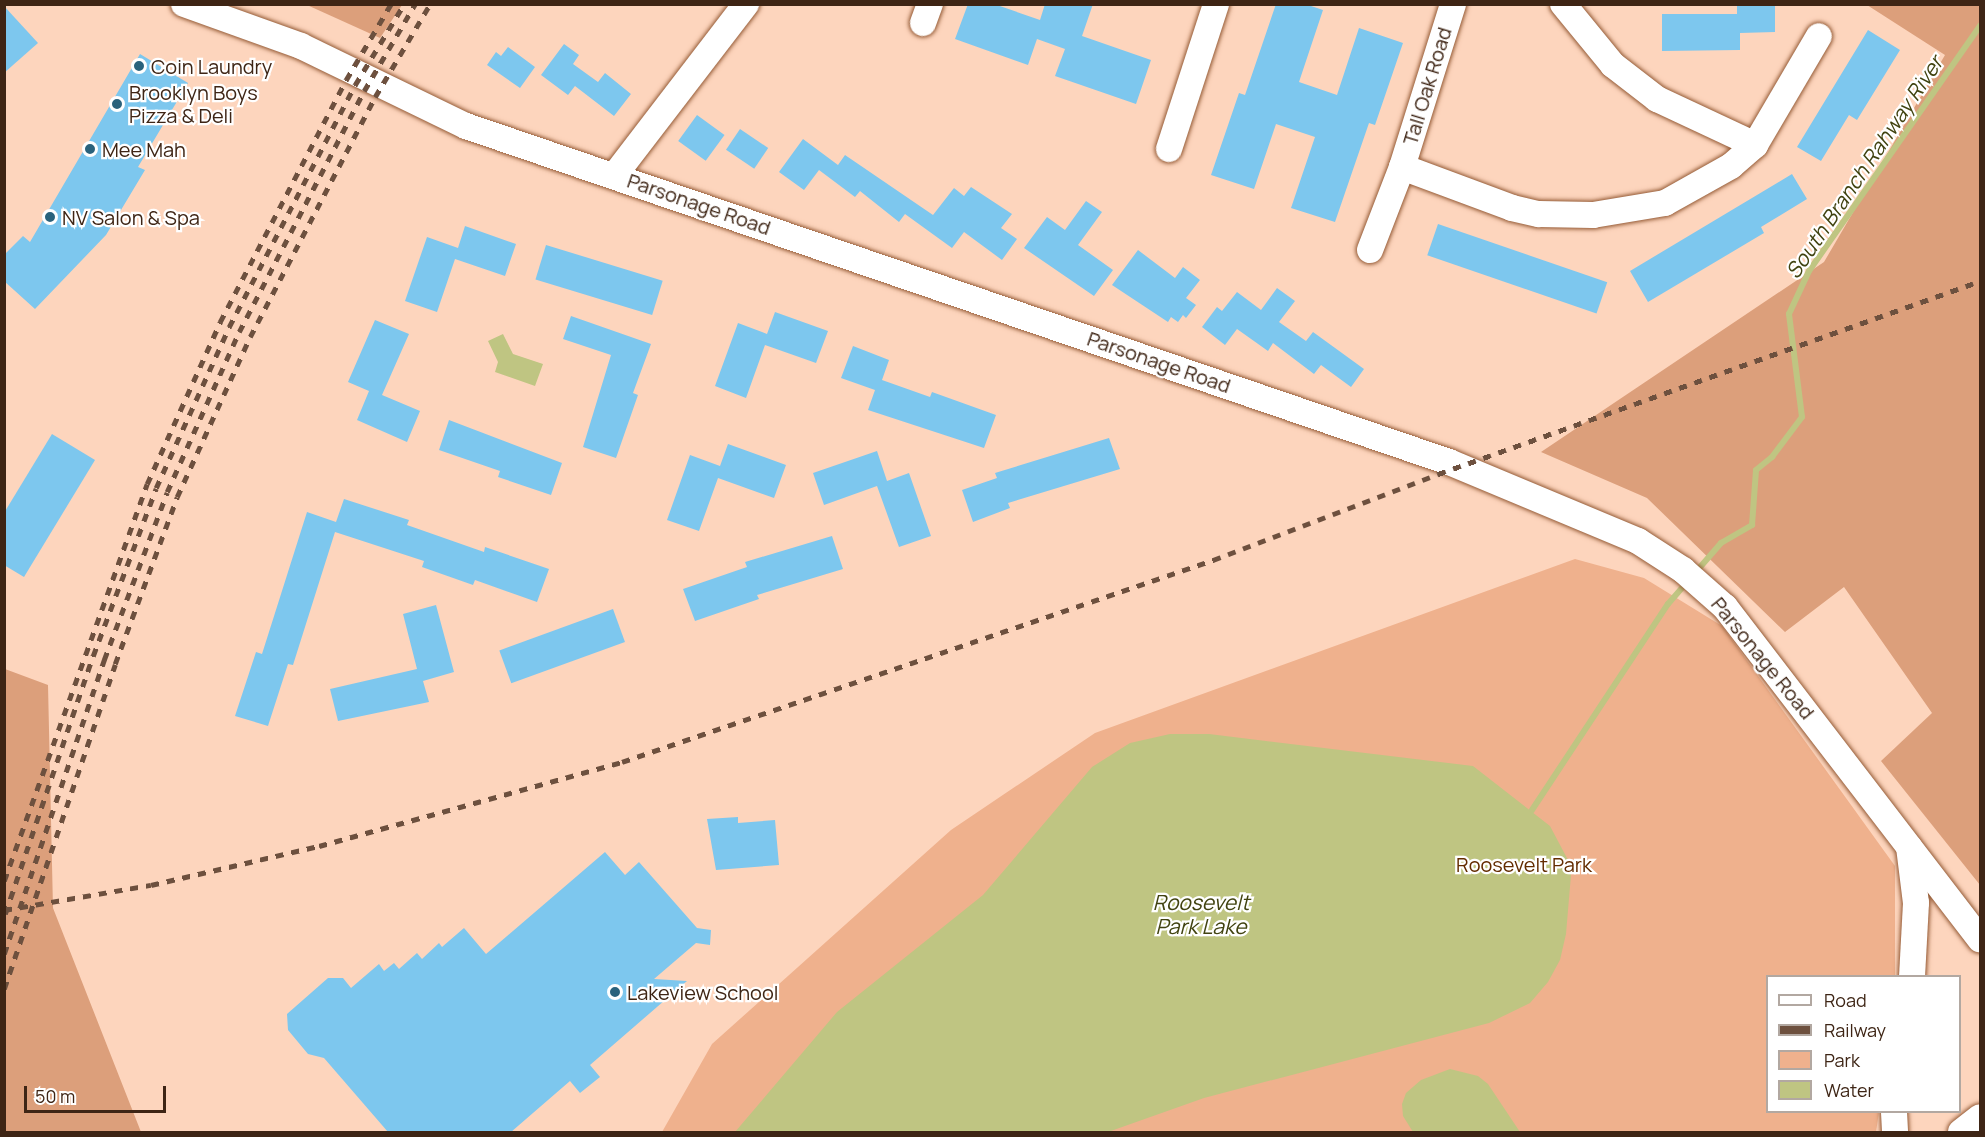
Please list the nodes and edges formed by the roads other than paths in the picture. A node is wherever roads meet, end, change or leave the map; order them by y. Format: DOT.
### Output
graph roads {
  1 [pos="184,4"];
  2 [pos="746,4"];
  3 [pos="1216,4"];
  4 [pos="1563,4"];
  5 [pos="1450,5"];
  6 [pos="1819,36"];
  7 [pos="1755,145"];
  8 [pos="1169,148"];
  9 [pos="1402,166"];
  10 [pos="614,176"];
  11 [pos="1370,250"];
  12 [pos="1908,844"];
  13 [pos="1980,939"];
  14 [pos="1912,975"];
  15 [pos="1894,1113"];
  16 [pos="1980,1117"];
  17 [pos="1895,1132"];
  18 [pos="1960,1132"];
  1 -- 10 [label="street, Parsonage Road"];
  2 -- 10 [label="street"];
  3 -- 8 [label="street"];
  4 -- 7 [label="street"];
  5 -- 9 [label="street, Tall Oak Road"];
  6 -- 7 [label="street, Tall Oak Road"];
  7 -- 9 [label="street, Tall Oak Road"];
  9 -- 11 [label="street, Tall Oak Road"];
  10 -- 12 [label="street, Parsonage Road"];
  12 -- 13 [label="street, Parsonage Road"];
  12 -- 14 [label="street"];
  15 -- 17 [label="street"];
  16 -- 18 [label="street"];
}
